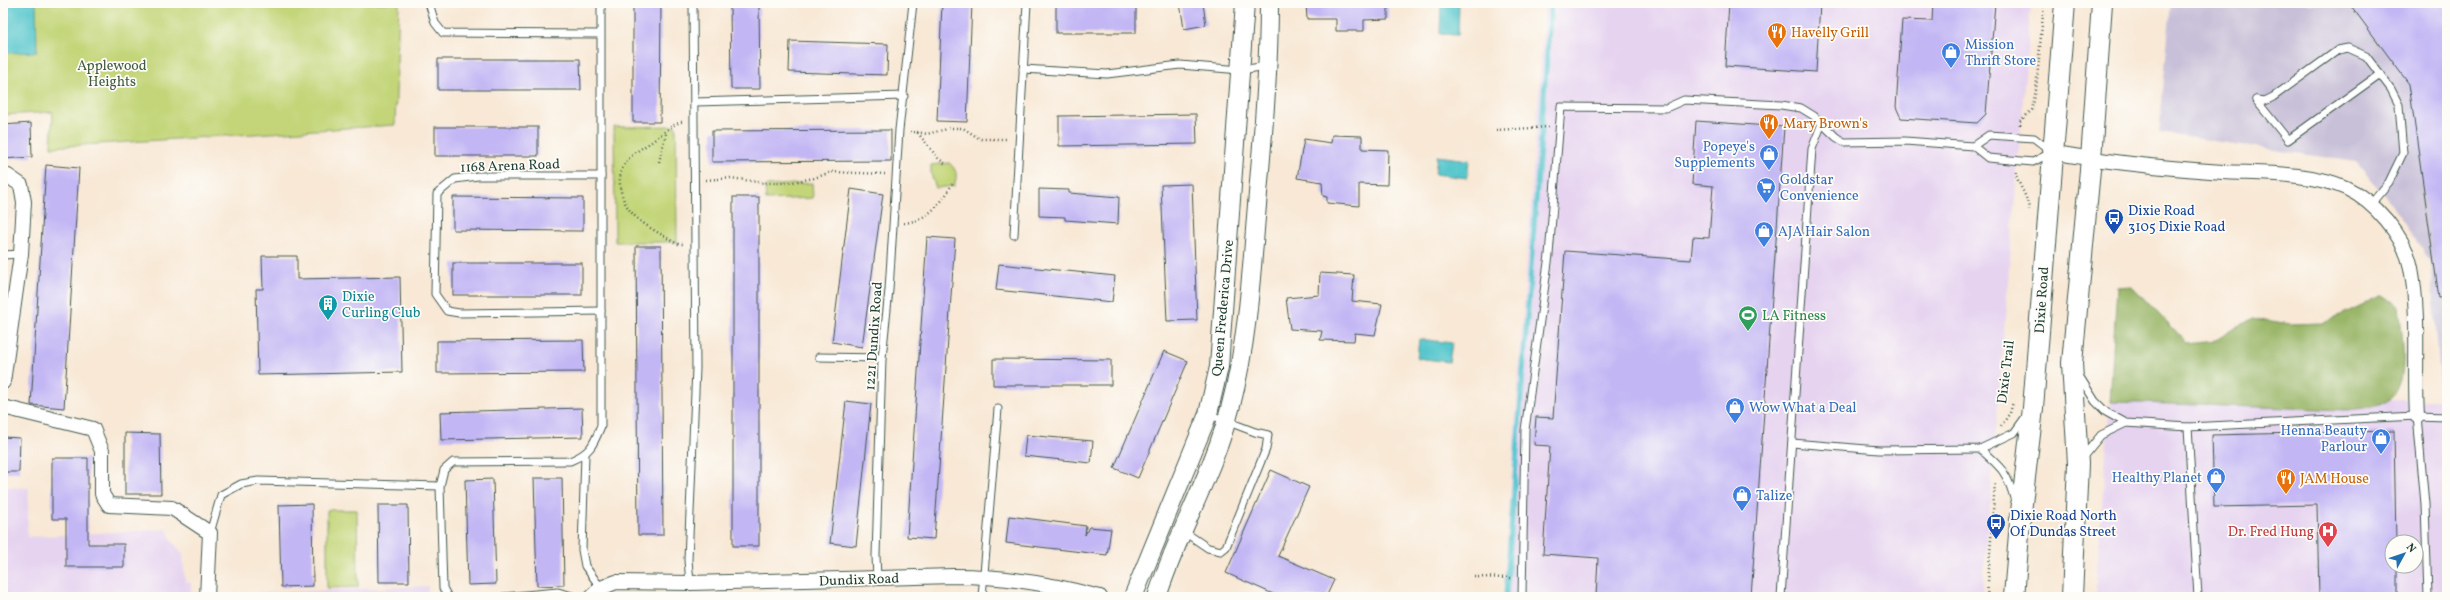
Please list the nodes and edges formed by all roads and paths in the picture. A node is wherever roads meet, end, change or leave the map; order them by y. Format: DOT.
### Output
graph roads {
  1 [pos="429,3"];
  2 [pos="601,3"];
  3 [pos="693,3"];
  4 [pos="913,3"];
  5 [pos="1028,3"];
  6 [pos="1245,3"];
  7 [pos="1268,3"];
  8 [pos="2044,3"];
  9 [pos="2065,3"];
  10 [pos="2102,3"];
  11 [pos="600,34"];
  12 [pos="1269,66"];
  13 [pos="1023,69"];
  14 [pos="1241,70"];
  15 [pos="2380,74"];
  16 [pos="904,96"];
  17 [pos="695,102"];
  18 [pos="695,120"];
  19 [pos="1822,123"];
  20 [pos="2020,125"];
  21 [pos="1548,127"];
  22 [pos="899,130"];
  23 [pos="1496,130"];
  24 [pos="917,132"];
  25 [pos="666,133"];
  26 [pos="1018,138"];
  27 [pos="1974,146"];
  28 [pos="2052,152"];
  29 [pos="2091,159"];
  30 [pos="659,162"];
  31 [pos="947,165"];
  32 [pos="897,174"];
  33 [pos="2016,174"];
  34 [pos="3,176"];
  35 [pos="601,176"];
  36 [pos="695,181"];
  37 [pos="952,184"];
  38 [pos="2370,205"];
  39 [pos="2028,218"];
  40 [pos="893,224"];
  41 [pos="1014,235"];
  42 [pos="695,244"];
  43 [pos="3,254"];
  44 [pos="21,254"];
  45 [pos="601,311"];
  46 [pos="819,357"];
  47 [pos="882,358"];
  48 [pos="2072,363"];
  49 [pos="3,382"];
  50 [pos="2015,398"];
  51 [pos="3,407"];
  52 [pos="2033,408"];
  53 [pos="998,409"];
  54 [pos="1208,414"];
  55 [pos="2417,416"];
  56 [pos="2447,417"];
  57 [pos="1226,421"];
  58 [pos="2126,423"];
  59 [pos="2188,427"];
  60 [pos="1998,442"];
  61 [pos="1792,443"];
  62 [pos="1980,449"];
  63 [pos="585,455"];
  64 [pos="1996,462"];
  65 [pos="2078,464"];
  66 [pos="440,486"];
  67 [pos="2020,521"];
  68 [pos="1182,530"];
  69 [pos="210,532"];
  70 [pos="984,576"];
  71 [pos="1474,577"];
  72 [pos="877,578"];
  73 [pos="1512,578"];
  74 [pos="690,583"];
  75 [pos="596,593"];
  76 [pos="207,597"];
  77 [pos="448,597"];
  78 [pos="503,597"];
  79 [pos="576,597"];
  80 [pos="982,597"];
  81 [pos="1100,597"];
  82 [pos="1133,597"];
  83 [pos="1157,597"];
  84 [pos="1522,597"];
  85 [pos="1780,597"];
  86 [pos="1987,597"];
  87 [pos="2014,597"];
  88 [pos="2072,597"];
  89 [pos="2198,597"];
  90 [pos="2428,597"];
  1 -- 11 [label="lane"];
  2 -- 11 [label="lane"];
  3 -- 17 [label="lane"];
  4 -- 16 [label="lane, 1221 Dundix Road"];
  5 -- 13 [label="lane"];
  6 -- 14 [label="street, Queen Frederica Drive"];
  7 -- 12 [label="street, Queen Frederica Drive"];
  8 -- 20 [label="path"];
  9 -- 28 [label="main road, Dixie Road"];
  10 -- 29 [label="main road"];
  11 -- 35 [label="lane"];
  12 -- 14 [label="lane"];
  12 -- 57 [label="street, Queen Frederica Drive"];
  13 -- 14 [label="lane"];
  13 -- 26 [label="lane"];
  14 -- 54 [label="street, Queen Frederica Drive"];
  15 -- 15 [label="lane"];
  15 -- 38 [label="lane"];
  16 -- 17 [label="lane"];
  16 -- 22 [label="lane, 1221 Dundix Road"];
  17 -- 18 [label="lane"];
  18 -- 25 [label="path"];
  18 -- 36 [label="lane"];
  19 -- 27 [label="lane"];
  19 -- 61 [label="lane"];
  19 -- 84 [label="lane"];
  21 -- 23 [label="path"];
  22 -- 24 [label="path"];
  22 -- 32 [label="lane, 1221 Dundix Road"];
  24 -- 26 [label="path"];
  24 -- 31 [label="path"];
  25 -- 30 [label="path"];
  25 -- 42 [label="path"];
  26 -- 41 [label="lane"];
  27 -- 28 [label="lane"];
  27 -- 28 [label="lane"];
  28 -- 29 [label="street"];
  28 -- 52 [label="main road, Dixie Road"];
  29 -- 38 [label="street"];
  29 -- 48 [label="main road"];
  32 -- 36 [label="path"];
  32 -- 40 [label="lane, 1221 Dundix Road"];
  33 -- 39 [label="path"];
  34 -- 44 [label="street"];
  35 -- 45 [label="lane"];
  35 -- 45 [label="lane, 1168 Arena Road"];
  36 -- 42 [label="lane"];
  37 -- 40 [label="path"];
  38 -- 55 [label="street"];
  40 -- 47 [label="lane, 1221 Dundix Road"];
  42 -- 74 [label="lane"];
  43 -- 44 [label="lane"];
  44 -- 49 [label="street"];
  45 -- 63 [label="lane"];
  46 -- 47 [label="lane"];
  47 -- 72 [label="lane, 1221 Dundix Road"];
  48 -- 58 [label="lane"];
  48 -- 65 [label="main road"];
  50 -- 60 [label="path, Dixie Trail"];
  51 -- 69 [label="street"];
  52 -- 60 [label="lane"];
  52 -- 67 [label="main road, Dixie Road"];
  53 -- 70 [label="lane"];
  54 -- 57 [label="lane"];
  54 -- 82 [label="street, Queen Frederica Drive"];
  55 -- 56 [label="lane"];
  55 -- 59 [label="lane"];
  55 -- 90 [label="lane"];
  57 -- 68 [label="street, Queen Frederica Drive"];
  57 -- 68 [label="lane"];
  58 -- 59 [label="lane"];
  58 -- 65 [label="lane"];
  59 -- 89 [label="lane"];
  60 -- 62 [label="lane"];
  61 -- 62 [label="lane"];
  61 -- 85 [label="lane"];
  62 -- 64 [label="lane"];
  63 -- 66 [label="lane"];
  63 -- 75 [label="lane"];
  64 -- 67 [label="lane"];
  64 -- 86 [label="path"];
  65 -- 88 [label="main road"];
  66 -- 69 [label="lane"];
  66 -- 77 [label="lane"];
  67 -- 87 [label="main road, Dixie Road"];
  68 -- 83 [label="street, Queen Frederica Drive"];
  69 -- 76 [label="street"];
  70 -- 72 [label="street, Dundix Road"];
  70 -- 80 [label="lane"];
  70 -- 81 [label="street, Dundix Road"];
  71 -- 73 [label="path"];
  72 -- 74 [label="street, Dundix Road"];
  74 -- 75 [label="street, Dundix Road"];
  78 -- 79 [label="lane"];
}
